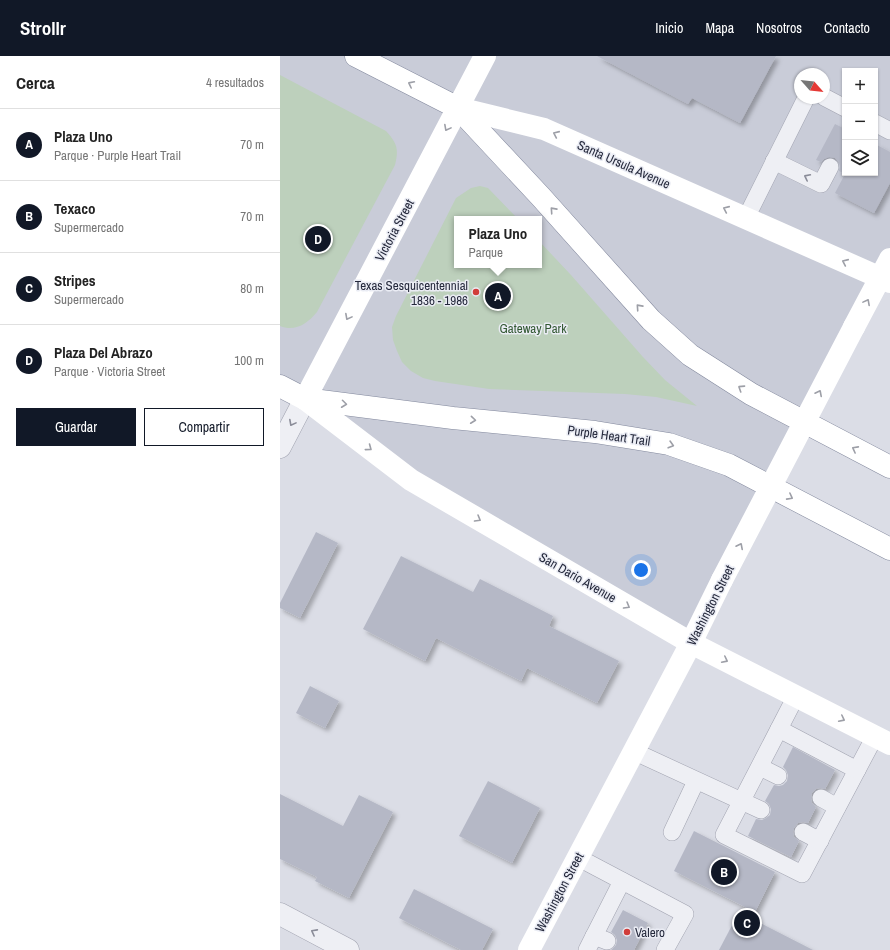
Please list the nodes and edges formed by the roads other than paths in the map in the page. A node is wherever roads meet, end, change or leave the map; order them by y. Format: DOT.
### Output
graph roads {
  1 [pos="356,56"];
  2 [pos="485,56"];
  3 [pos="830,100"];
  4 [pos="803,104"];
  5 [pos="842,106"];
  6 [pos="458,108"];
  7 [pos="878,125"];
  8 [pos="890,131"];
  9 [pos="774,160"];
  10 [pos="830,167"];
  11 [pos="746,218"];
  12 [pos="887,273"];
  13 [pos="280,386"];
  14 [pos="305,400"];
  15 [pos="280,447"];
  16 [pos="890,467"];
  17 [pos="890,549"];
  18 [pos="691,643"];
  19 [pos="796,696"];
  20 [pos="779,729"];
  21 [pos="882,740"];
  22 [pos="633,751"];
  23 [pos="760,767"];
  24 [pos="857,770"];
  25 [pos="778,776"];
  26 [pos="696,780"];
  27 [pos="821,798"];
  28 [pos="742,801"];
  29 [pos="837,807"];
  30 [pos="761,810"];
  31 [pos="672,832"];
  32 [pos="803,832"];
  33 [pos="820,840"];
  34 [pos="578,857"];
  35 [pos="622,881"];
  36 [pos="280,914"];
  37 [pos="596,943"];
  38 [pos="348,950"];
  39 [pos="529,950"];
  40 [pos="665,950"];
  6 -- 1 [label="main road, Santa Ursula Avenue, one-way"];
  2 -- 6 [label="main road, Victoria Street"];
  3 -- 5 [label="lane"];
  4 -- 9 [label="lane"];
  11 -- 6 [label="main road, Santa Ursula Avenue, one-way"];
  6 -- 14 [label="main road, Victoria Street, one-way"];
  16 -- 6 [label="main road, one-way"];
  7 -- 8 [label="lane"];
  10 -- 9 [label="lane, one-way"];
  9 -- 11 [label="lane"];
  12 -- 11 [label="main road, Santa Ursula Avenue, one-way"];
  18 -- 12 [label="main road, Washington Street, one-way, bridge"];
  13 -- 14 [label="main road, San Dario Avenue"];
  14 -- 15 [label="street, Victoria Street, one-way"];
  14 -- 17 [label="main road, Purple Heart Trail, one-way"];
  14 -- 18 [label="main road, San Dario Avenue, one-way"];
  18 -- 19 [label="main road, San Dario Avenue, one-way"];
  18 -- 22 [label="main road, Washington Street"];
  19 -- 20 [label="lane"];
  19 -- 21 [label="main road, San Dario Avenue, one-way"];
  20 -- 23 [label="lane"];
  20 -- 24 [label="lane"];
  21 -- 24 [label="lane"];
  22 -- 26 [label="lane"];
  22 -- 34 [label="main road, Washington Street"];
  23 -- 25 [label="lane"];
  23 -- 28 [label="lane"];
  24 -- 29 [label="lane"];
  26 -- 28 [label="lane"];
  26 -- 31 [label="lane"];
  27 -- 29 [label="lane"];
  28 -- 30 [label="lane"];
  28 -- 33 [label="lane"];
  29 -- 33 [label="lane"];
  32 -- 33 [label="lane"];
  34 -- 35 [label="lane"];
  34 -- 39 [label="main road, Washington Street"];
  35 -- 37 [label="lane"];
  35 -- 40 [label="lane"];
  38 -- 36 [label="street, one-way"];
}
